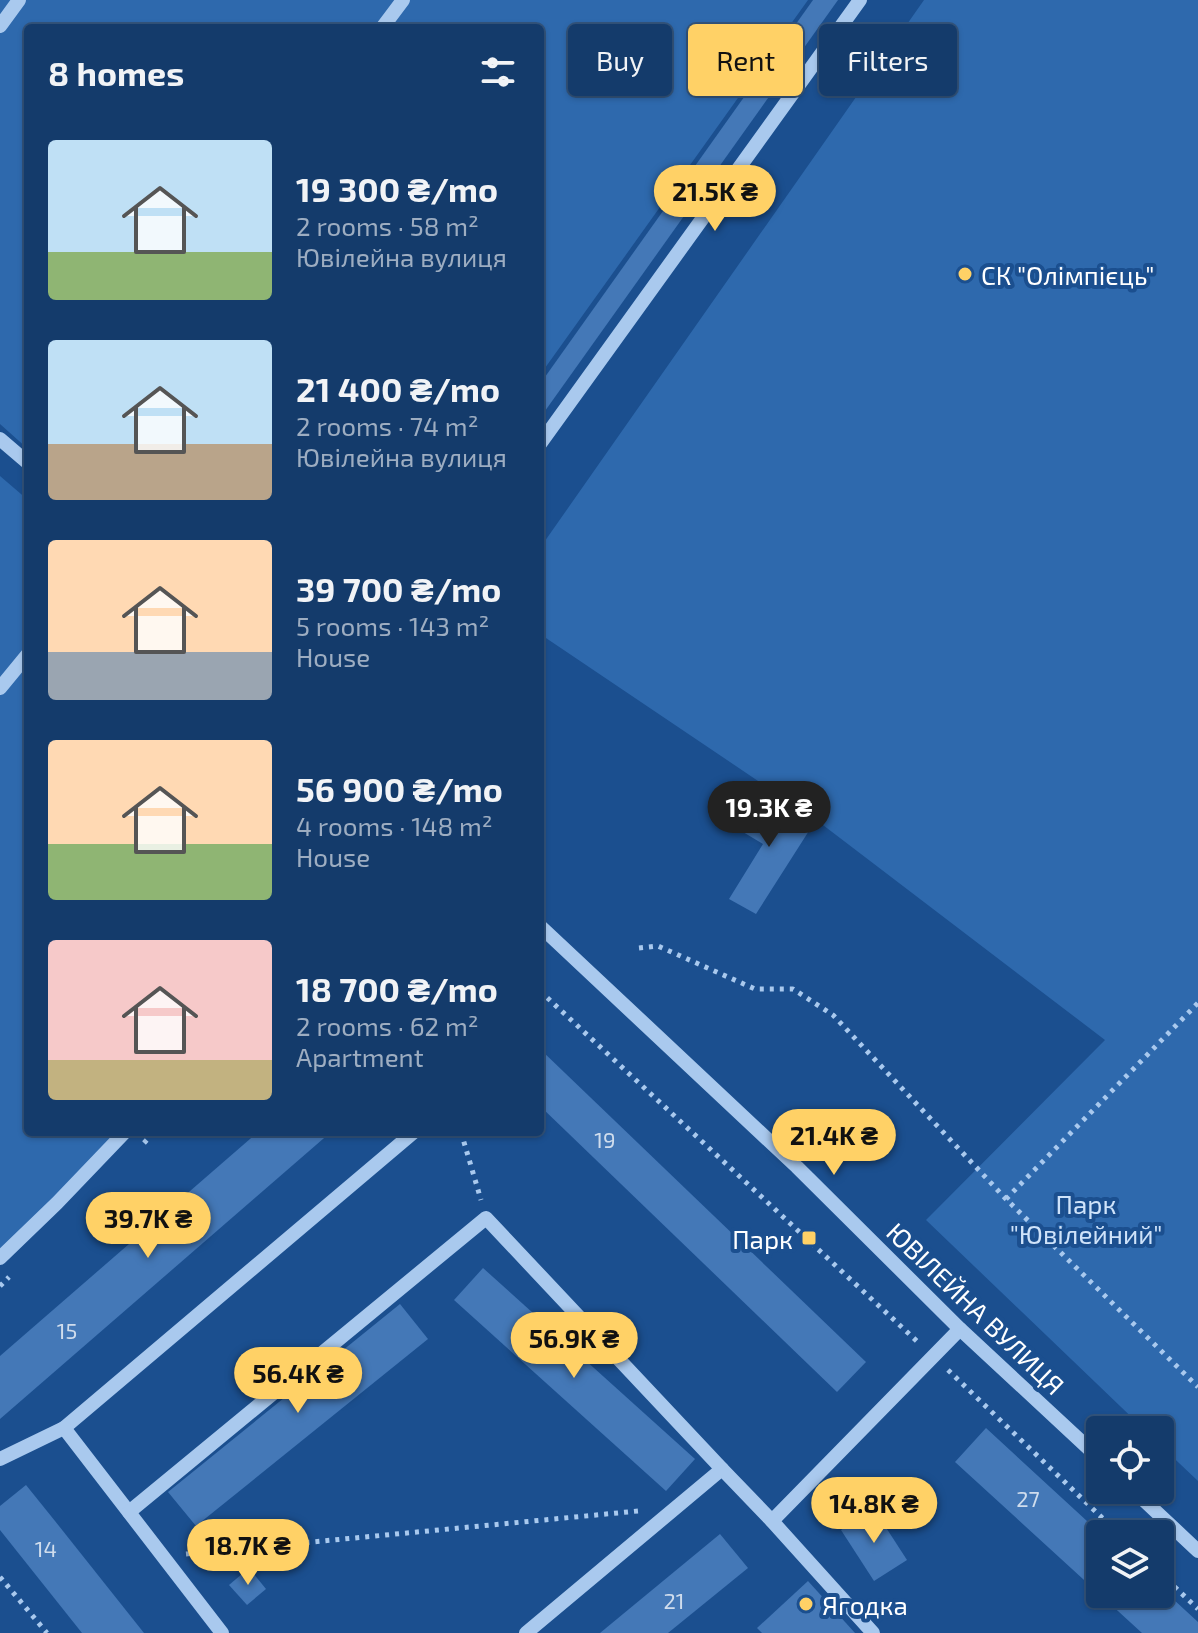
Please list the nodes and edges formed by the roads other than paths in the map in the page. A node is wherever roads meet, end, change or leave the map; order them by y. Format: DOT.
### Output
graph roads {
  1 [pos="19,0"];
  2 [pos="403,0"];
  3 [pos="860,0"];
  4 [pos="385,24"];
  5 [pos="0,26"];
  6 [pos="544,438"];
  7 [pos="0,439"];
  8 [pos="24,460"];
  9 [pos="24,659"];
  10 [pos="0,688"];
  11 [pos="544,930"];
  12 [pos="121,1136"];
  13 [pos="409,1136"];
  14 [pos="0,1258"];
  15 [pos="960,1329"];
  16 [pos="64,1428"];
  17 [pos="1086,1446"];
  18 [pos="0,1459"];
  19 [pos="722,1469"];
  20 [pos="1148,1504"];
  21 [pos="129,1512"];
  22 [pos="772,1521"];
  23 [pos="1198,1551"];
  24 [pos="222,1633"];
  25 [pos="526,1633"];
  26 [pos="873,1633"];
  1 -- 5 [label="street"];
  2 -- 4 [label="street"];
  3 -- 6 [label="street"];
  7 -- 8 [label="street"];
  9 -- 10 [label="street"];
  11 -- 15 [label="street, ЮВІЛЕЙНА ВУЛИЦЯ"];
  12 -- 14 [label="street"];
  13 -- 16 [label="street"];
  15 -- 17 [label="street, ЮВІЛЕЙНА ВУЛИЦЯ"];
  15 -- 22 [label="street"];
  16 -- 18 [label="street"];
  16 -- 21 [label="street"];
  19 -- 21 [label="street"];
  19 -- 22 [label="street"];
  19 -- 25 [label="street"];
  20 -- 23 [label="street"];
  21 -- 24 [label="street"];
  22 -- 26 [label="street"];
}
